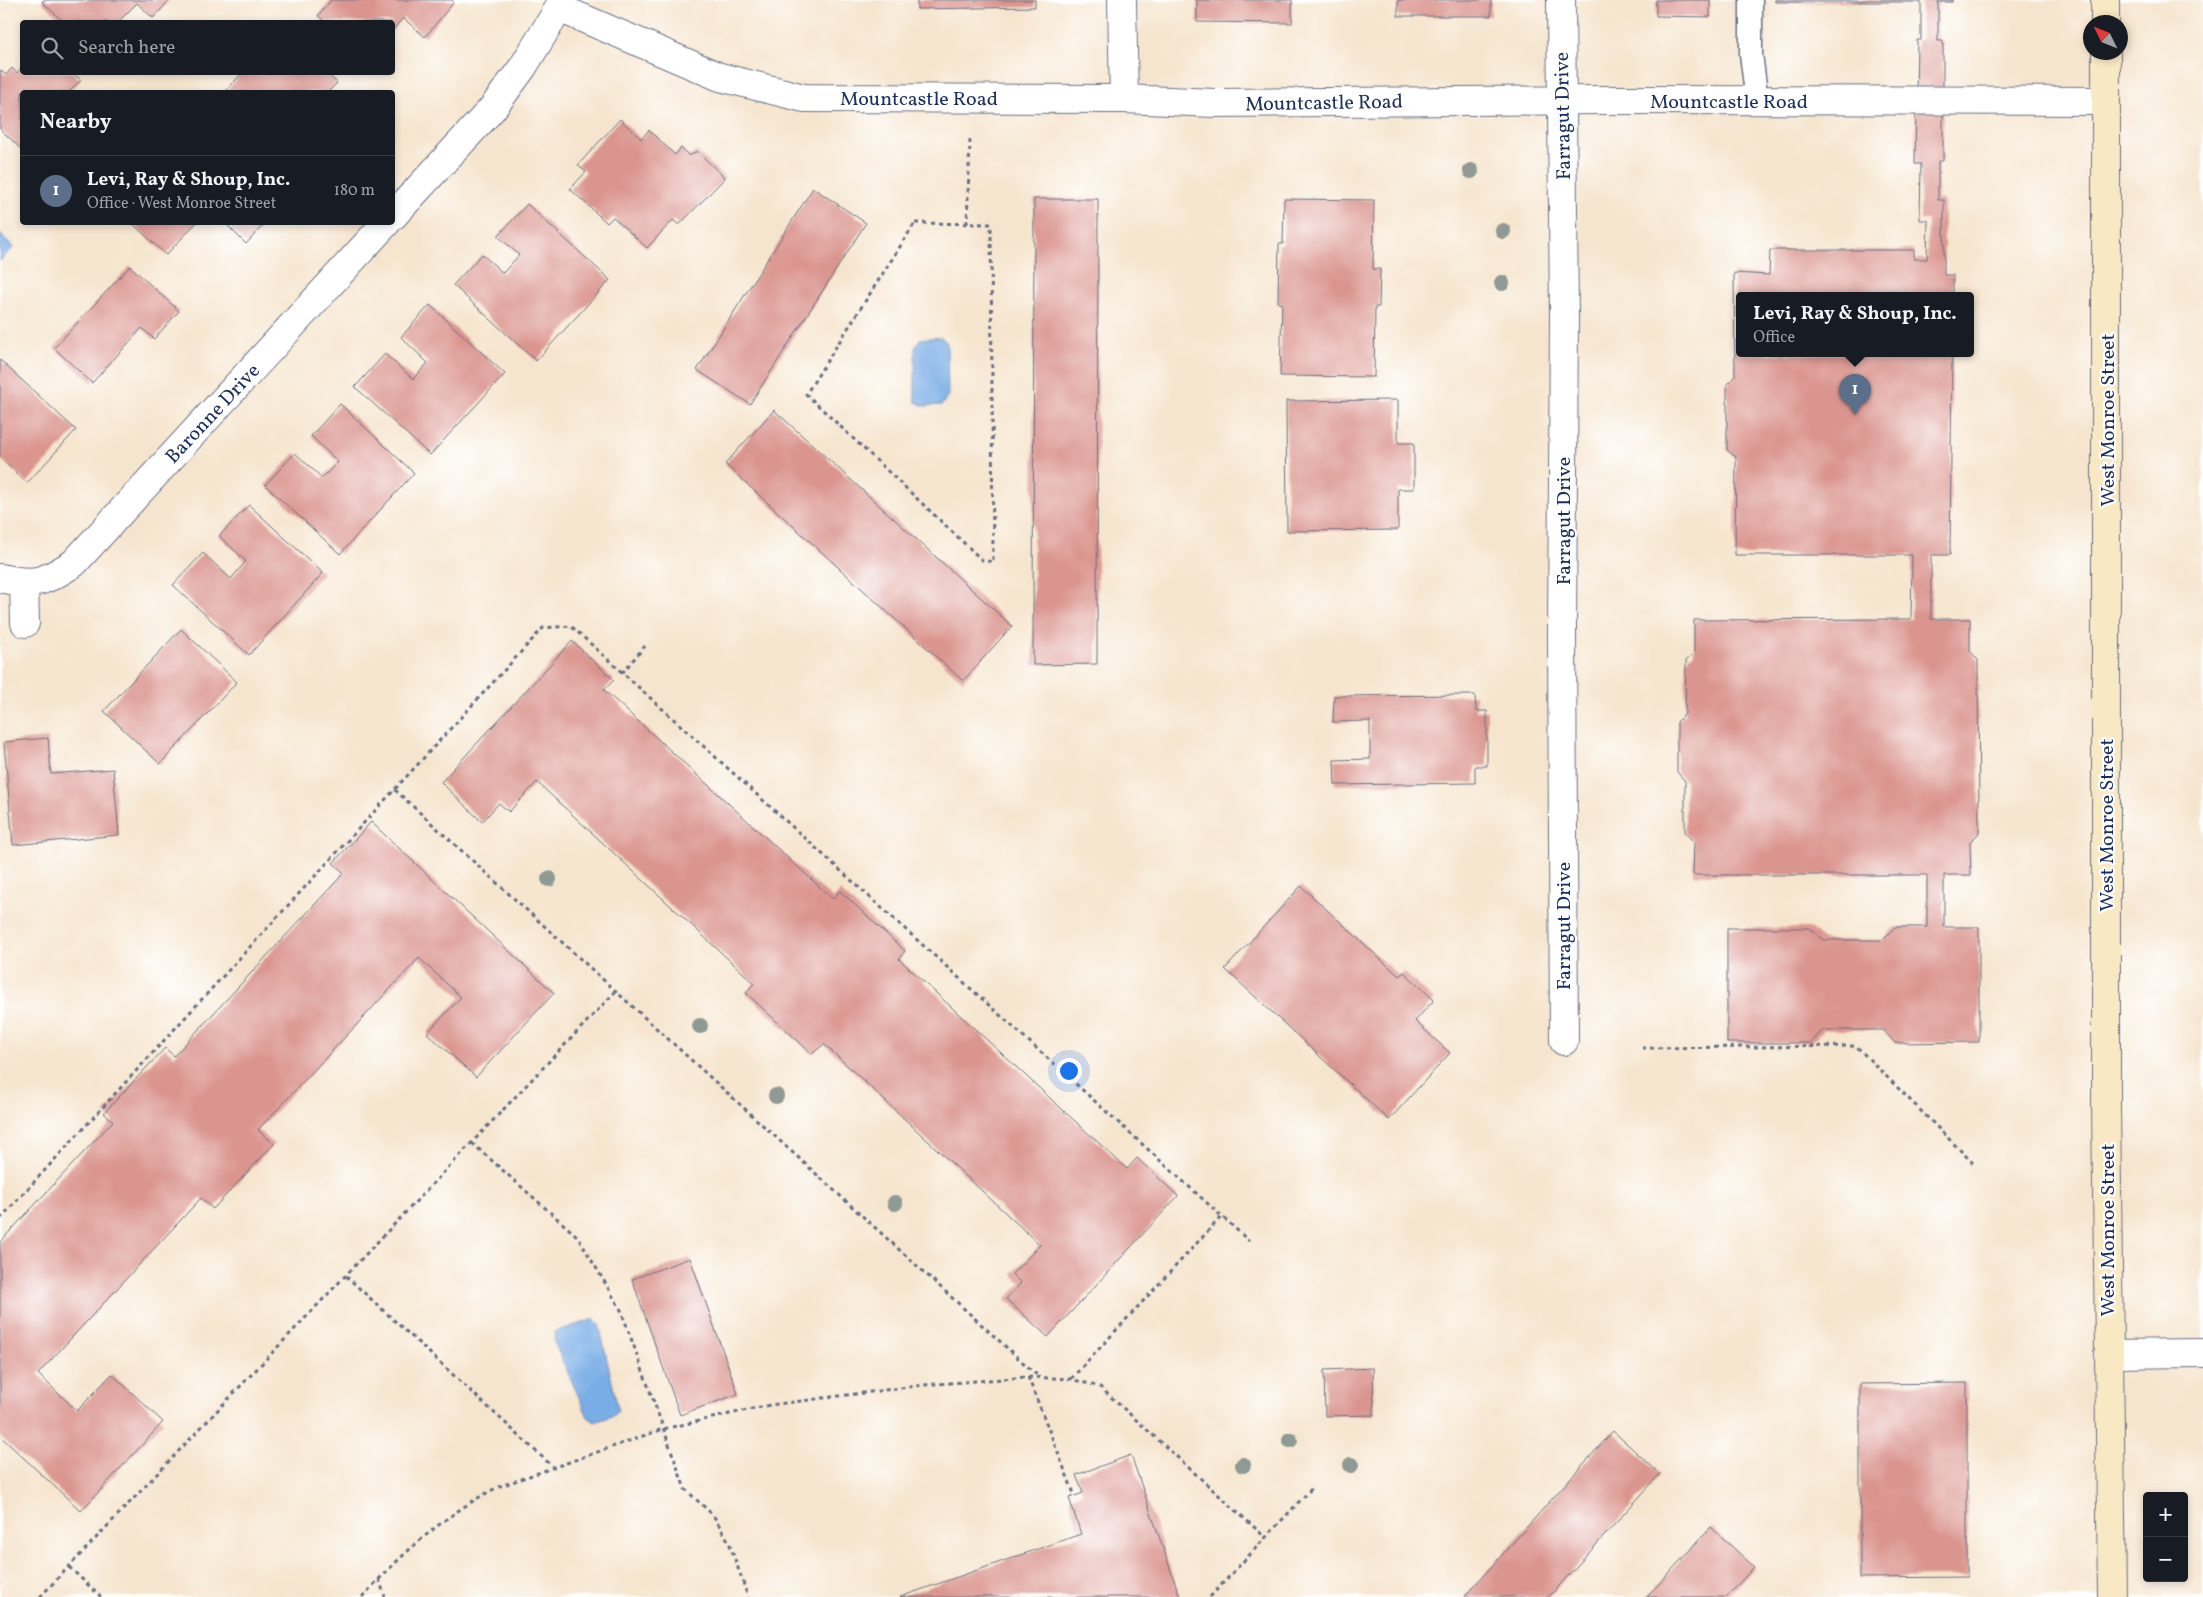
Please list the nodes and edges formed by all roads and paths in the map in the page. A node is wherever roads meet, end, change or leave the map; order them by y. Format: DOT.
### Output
graph roads {
  1 [pos="1122,0"];
  2 [pos="1561,0"];
  3 [pos="1751,0"];
  4 [pos="2105,0"];
  5 [pos="560,4"];
  6 [pos="2105,15"];
  7 [pos="2106,60"];
  8 [pos="1124,99"];
  9 [pos="1563,100"];
  10 [pos="1757,101"];
  11 [pos="2106,101"];
  12 [pos="970,140"];
  13 [pos="395,214"];
  14 [pos="967,224"];
  15 [pos="384,225"];
  16 [pos="12,581"];
  17 [pos="25,623"];
  18 [pos="645,646"];
  19 [pos="622,672"];
  20 [pos="395,790"];
  21 [pos="615,992"];
  22 [pos="1564,1041"];
  23 [pos="1642,1048"];
  24 [pos="472,1143"];
  25 [pos="1973,1162"];
  26 [pos="1222,1216"];
  27 [pos="0,1219"];
  28 [pos="1249,1242"];
  29 [pos="346,1276"];
  30 [pos="2203,1353"];
  31 [pos="2108,1354"];
  32 [pos="1028,1377"];
  33 [pos="1039,1377"];
  34 [pos="1071,1379"];
  35 [pos="663,1430"];
  36 [pos="553,1467"];
  37 [pos="1312,1488"];
  38 [pos="1075,1496"];
  39 [pos="1266,1538"];
  40 [pos="69,1567"];
  41 [pos="379,1579"];
  42 [pos="40,1597"];
  43 [pos="101,1597"];
  44 [pos="362,1597"];
  45 [pos="385,1597"];
  46 [pos="748,1597"];
  47 [pos="1210,1597"];
  48 [pos="2112,1597"];
  1 -- 8 [label="street"];
  2 -- 9 [label="street, Farragut Drive"];
  3 -- 10 [label="lane"];
  4 -- 6 [label="street"];
  5 -- 8 [label="street, Mountcastle Road"];
  5 -- 13 [label="street"];
  7 -- 11 [label="street, West Monroe Street"];
  8 -- 9 [label="street, Mountcastle Road"];
  9 -- 10 [label="street, Mountcastle Road"];
  9 -- 22 [label="street, Farragut Drive"];
  10 -- 11 [label="street, Mountcastle Road"];
  11 -- 31 [label="street, West Monroe Street"];
  12 -- 14 [label="path"];
  14 -- 14 [label="path"];
  15 -- 16 [label="street, Baronne Drive"];
  16 -- 17 [label="street"];
  18 -- 19 [label="path"];
  19 -- 20 [label="path"];
  19 -- 26 [label="path"];
  20 -- 21 [label="path"];
  20 -- 27 [label="path"];
  21 -- 24 [label="path"];
  21 -- 33 [label="path"];
  23 -- 25 [label="path"];
  24 -- 29 [label="path"];
  24 -- 35 [label="path"];
  26 -- 28 [label="path"];
  26 -- 34 [label="path"];
  29 -- 36 [label="path"];
  29 -- 40 [label="path"];
  30 -- 31 [label="street"];
  31 -- 48 [label="street, West Monroe Street"];
  32 -- 33 [label="path"];
  32 -- 35 [label="path"];
  32 -- 38 [label="path"];
  33 -- 34 [label="path"];
  34 -- 39 [label="path"];
  35 -- 36 [label="path"];
  35 -- 46 [label="path"];
  36 -- 41 [label="path"];
  37 -- 39 [label="path"];
  39 -- 47 [label="path"];
  40 -- 42 [label="path"];
  40 -- 43 [label="path"];
  41 -- 44 [label="path"];
  41 -- 45 [label="path"];
}
